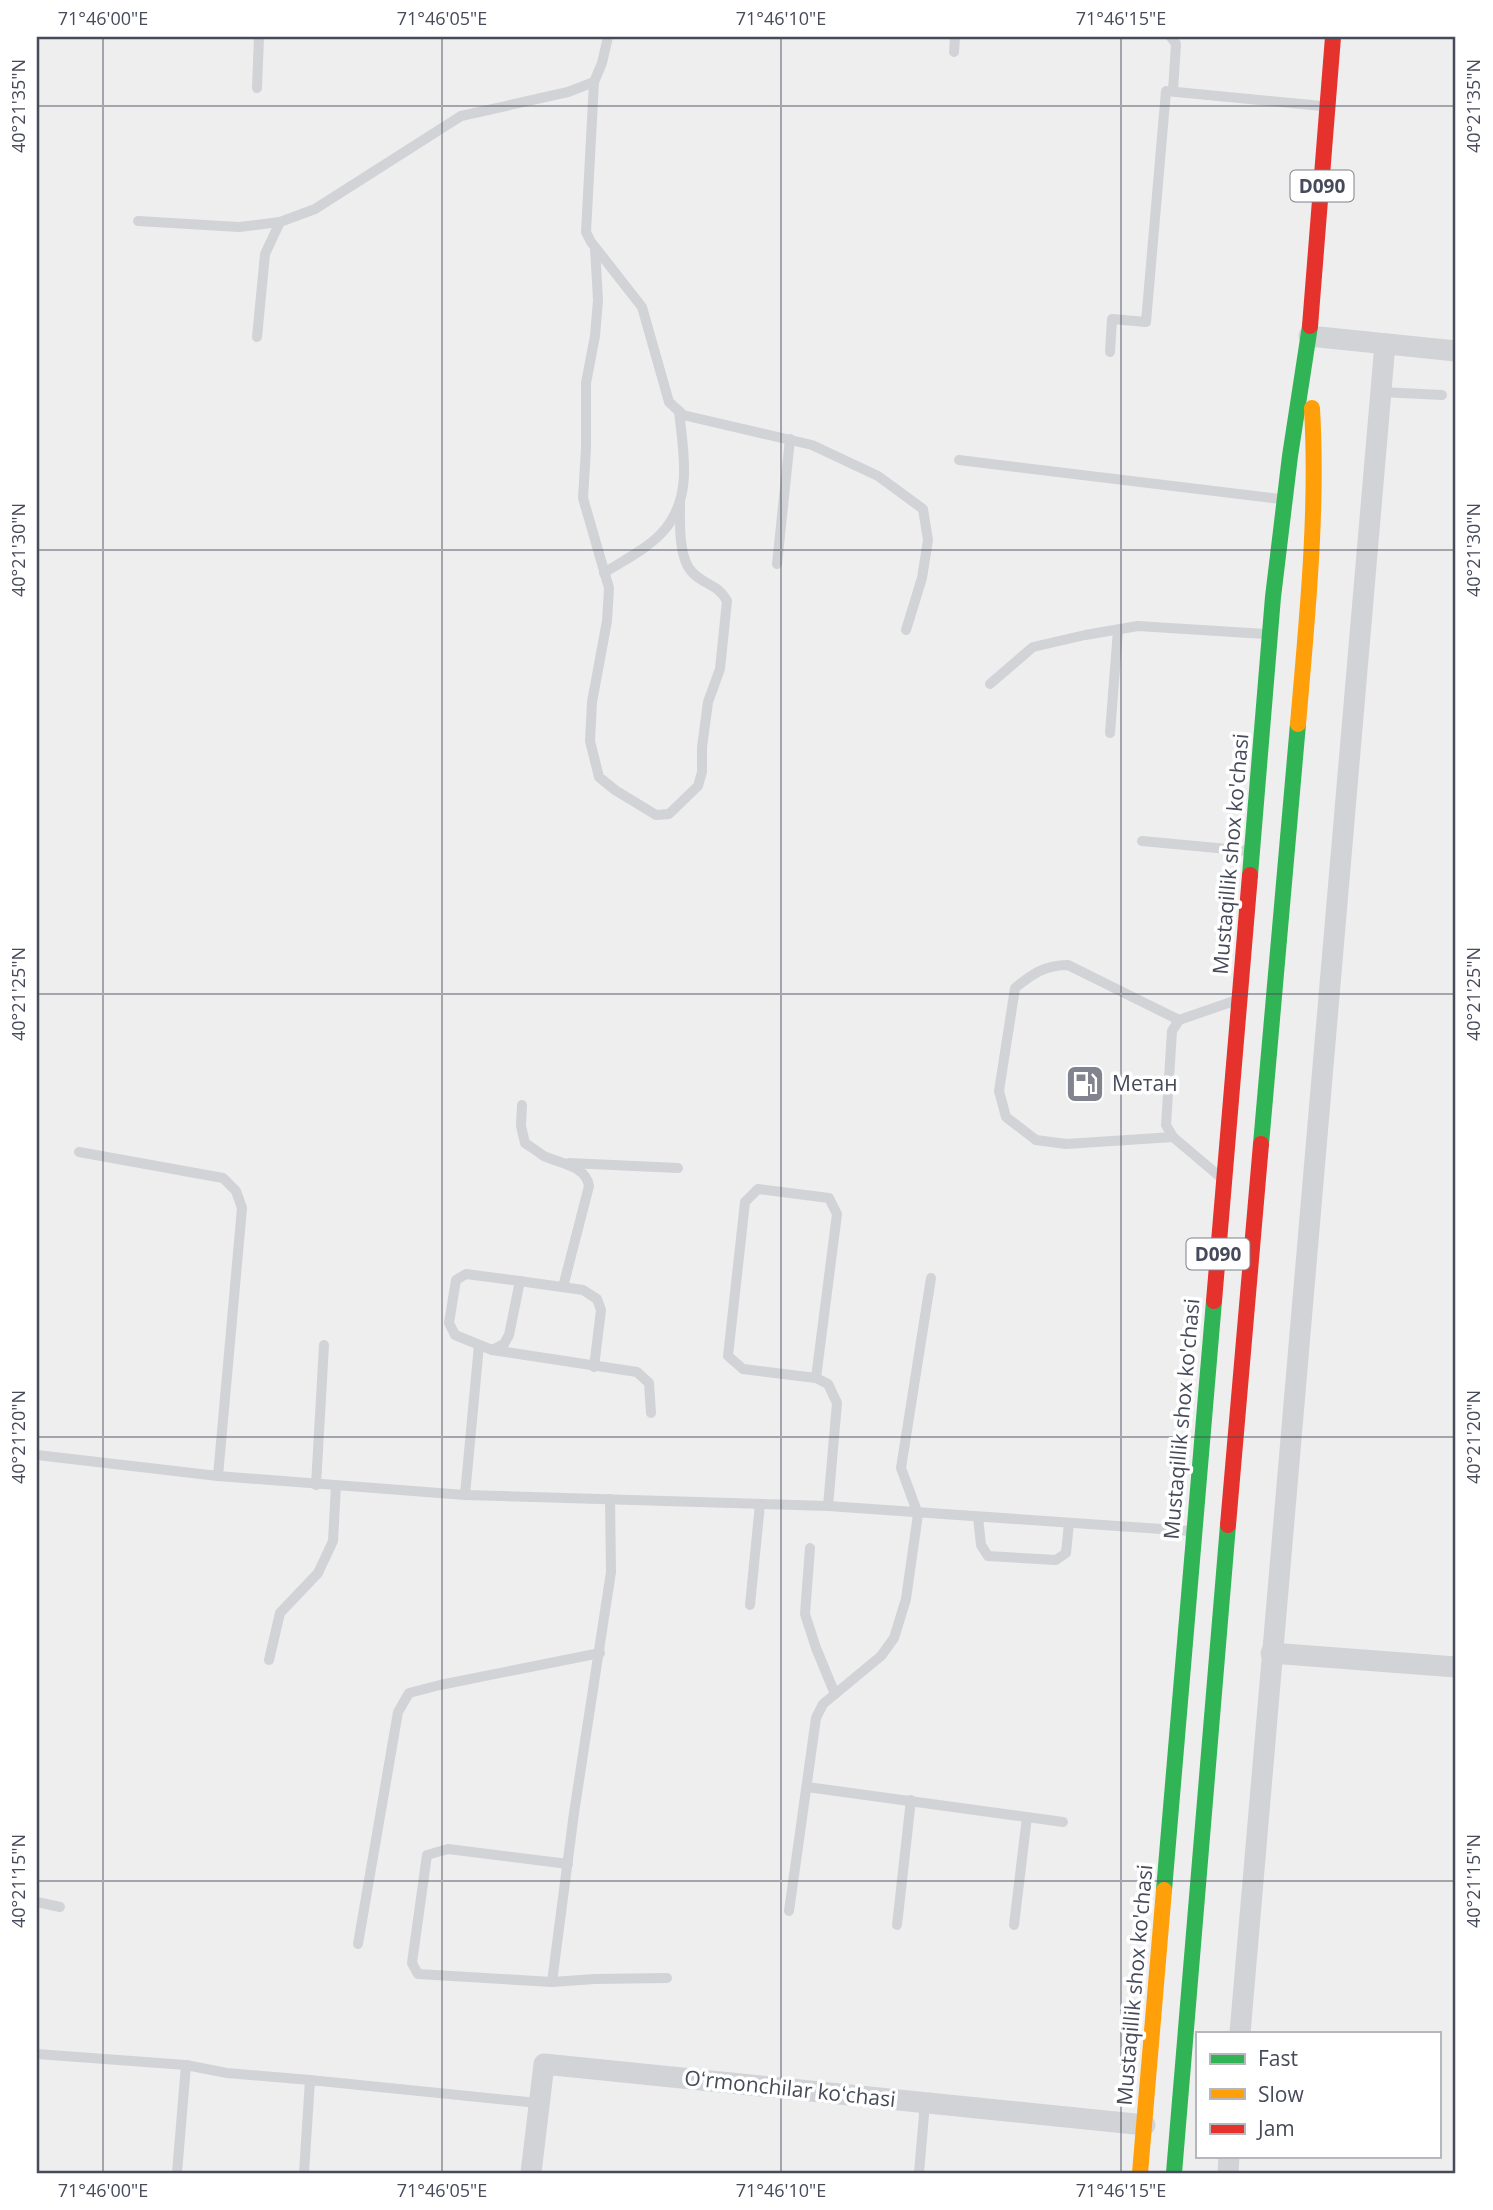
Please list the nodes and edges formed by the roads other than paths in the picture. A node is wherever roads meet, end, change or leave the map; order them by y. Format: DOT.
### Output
graph roads {
  1 [pos="259,37"];
  2 [pos="608,37"];
  3 [pos="956,37"];
  4 [pos="1171,37"];
  5 [pos="1333,37"];
  6 [pos="954,52"];
  7 [pos="594,82"];
  8 [pos="257,88"];
  9 [pos="1172,91"];
  10 [pos="1328,107"];
  11 [pos="138,221"];
  12 [pos="280,222"];
  13 [pos="595,248"];
  14 [pos="1309,336"];
  15 [pos="257,337"];
  16 [pos="1385,344"];
  17 [pos="1456,351"];
  18 [pos="1110,352"];
  19 [pos="1381,392"];
  20 [pos="1442,395"];
  21 [pos="678,411"];
  22 [pos="790,439"];
  23 [pos="959,460"];
  24 [pos="1285,499"];
  25 [pos="680,503"];
  26 [pos="776,564"];
  27 [pos="604,573"];
  28 [pos="906,630"];
  29 [pos="1118,630"];
  30 [pos="1270,635"];
  31 [pos="990,684"];
  32 [pos="1110,733"];
  33 [pos="1142,841"];
  34 [pos="1252,851"];
  35 [pos="1239,999"];
  36 [pos="1180,1020"];
  37 [pos="522,1105"];
  38 [pos="1173,1137"];
  39 [pos="79,1152"];
  40 [pos="564,1163"];
  41 [pos="678,1168"];
  42 [pos="1224,1180"];
  43 [pos="931,1278"];
  44 [pos="520,1281"];
  45 [pos="564,1287"];
  46 [pos="324,1345"];
  47 [pos="479,1345"];
  48 [pos="492,1350"];
  49 [pos="594,1367"];
  50 [pos="816,1378"];
  51 [pos="651,1413"];
  52 [pos="37,1455"];
  53 [pos="218,1476"];
  54 [pos="316,1485"];
  55 [pos="336,1486"];
  56 [pos="464,1495"];
  57 [pos="610,1499"];
  58 [pos="760,1504"];
  59 [pos="828,1506"];
  60 [pos="918,1514"];
  61 [pos="978,1517"];
  62 [pos="1069,1523"];
  63 [pos="1194,1531"];
  64 [pos="810,1548"];
  65 [pos="750,1605"];
  66 [pos="600,1653"];
  67 [pos="1271,1653"];
  68 [pos="269,1660"];
  69 [pos="1456,1667"];
  70 [pos="835,1694"];
  71 [pos="1191,1761"];
  72 [pos="807,1787"];
  73 [pos="911,1800"];
  74 [pos="1027,1817"];
  75 [pos="1063,1822"];
  76 [pos="568,1864"];
  77 [pos="37,1902"];
  78 [pos="60,1907"];
  79 [pos="789,1911"];
  80 [pos="897,1925"];
  81 [pos="1014,1925"];
  82 [pos="358,1944"];
  83 [pos="667,1978"];
  84 [pos="552,1982"];
  85 [pos="1240,2032"];
  86 [pos="37,2054"];
  87 [pos="186,2065"];
  88 [pos="310,2080"];
  89 [pos="925,2102"];
  90 [pos="538,2104"];
  91 [pos="1145,2124"];
  92 [pos="177,2173"];
  93 [pos="304,2173"];
  94 [pos="531,2173"];
  95 [pos="919,2173"];
  96 [pos="1140,2173"];
  97 [pos="1174,2173"];
  1 -- 8 [label="lane"];
  2 -- 7 [label="lane"];
  3 -- 6 [label="lane"];
  4 -- 9 [label="lane"];
  5 -- 10 [label="main road, Mustaqillik shox ko'chasi / D090"];
  7 -- 12 [label="lane"];
  7 -- 13 [label="lane"];
  9 -- 10 [label="lane"];
  9 -- 18 [label="lane"];
  10 -- 14 [label="main road, Mustaqillik shox ko'chasi / D090"];
  11 -- 12 [label="lane"];
  12 -- 15 [label="lane"];
  13 -- 21 [label="lane"];
  13 -- 27 [label="lane"];
  14 -- 16 [label="street"];
  14 -- 24 [label="main road, Mustaqillik shox ko'chasi / D090"];
  14 -- 71 [label="main road, Mustaqillik shox ko'chasi / D090"];
  16 -- 17 [label="street"];
  16 -- 19 [label="street"];
  19 -- 20 [label="lane"];
  19 -- 67 [label="street"];
  21 -- 22 [label="lane"];
  21 -- 25 [label="lane"];
  22 -- 26 [label="lane"];
  22 -- 28 [label="lane"];
  23 -- 24 [label="lane"];
  24 -- 30 [label="main road, Mustaqillik shox ko'chasi / D090"];
  25 -- 27 [label="lane"];
  25 -- 27 [label="lane"];
  29 -- 30 [label="lane"];
  29 -- 31 [label="lane"];
  29 -- 32 [label="lane"];
  30 -- 34 [label="main road, Mustaqillik shox ko'chasi / D090"];
  33 -- 34 [label="lane"];
  34 -- 35 [label="main road, Mustaqillik shox ko'chasi / D090"];
  35 -- 36 [label="lane"];
  35 -- 42 [label="main road, Mustaqillik shox ko'chasi / D090"];
  36 -- 38 [label="lane"];
  36 -- 38 [label="lane"];
  37 -- 40 [label="lane"];
  38 -- 42 [label="lane"];
  39 -- 53 [label="lane"];
  40 -- 41 [label="lane"];
  40 -- 45 [label="lane"];
  42 -- 63 [label="main road, Mustaqillik shox ko'chasi / D090"];
  43 -- 60 [label="lane"];
  44 -- 45 [label="lane"];
  44 -- 47 [label="lane"];
  44 -- 48 [label="lane"];
  45 -- 49 [label="lane"];
  46 -- 54 [label="lane"];
  47 -- 48 [label="lane"];
  47 -- 56 [label="lane"];
  48 -- 49 [label="lane"];
  49 -- 51 [label="lane"];
  50 -- 50 [label="lane"];
  50 -- 59 [label="lane"];
  52 -- 53 [label="lane"];
  53 -- 54 [label="lane"];
  54 -- 55 [label="lane"];
  55 -- 56 [label="lane"];
  55 -- 68 [label="lane"];
  56 -- 57 [label="lane"];
  57 -- 58 [label="lane"];
  57 -- 66 [label="lane"];
  58 -- 59 [label="lane"];
  58 -- 65 [label="lane"];
  59 -- 60 [label="lane"];
  60 -- 61 [label="lane"];
  60 -- 70 [label="lane"];
  61 -- 62 [label="lane"];
  61 -- 62 [label="lane"];
  62 -- 63 [label="lane"];
  63 -- 71 [label="main road, Mustaqillik shox ko'chasi / D090"];
  64 -- 70 [label="lane"];
  66 -- 76 [label="lane"];
  66 -- 82 [label="lane"];
  67 -- 69 [label="street"];
  67 -- 85 [label="street"];
  70 -- 72 [label="lane"];
  71 -- 91 [label="main road, Mustaqillik shox ko'chasi / D090"];
  71 -- 97 [label="main road, Mustaqillik shox ko'chasi / D090"];
  72 -- 73 [label="lane"];
  72 -- 79 [label="lane"];
  73 -- 74 [label="lane"];
  73 -- 80 [label="lane"];
  74 -- 75 [label="lane"];
  74 -- 81 [label="lane"];
  76 -- 84 [label="lane"];
  76 -- 84 [label="lane"];
  77 -- 78 [label="lane"];
  83 -- 84 [label="lane"];
  86 -- 87 [label="lane"];
  87 -- 88 [label="lane"];
  87 -- 92 [label="lane"];
  88 -- 90 [label="lane"];
  88 -- 93 [label="lane"];
  89 -- 90 [label="street, Oʻrmonchilar koʻchasi"];
  89 -- 91 [label="street, Oʻrmonchilar koʻchasi"];
  89 -- 95 [label="lane"];
  90 -- 94 [label="street, Oʻrmonchilar koʻchasi"];
  91 -- 96 [label="main road, Mustaqillik shox ko'chasi / D090"];
}
